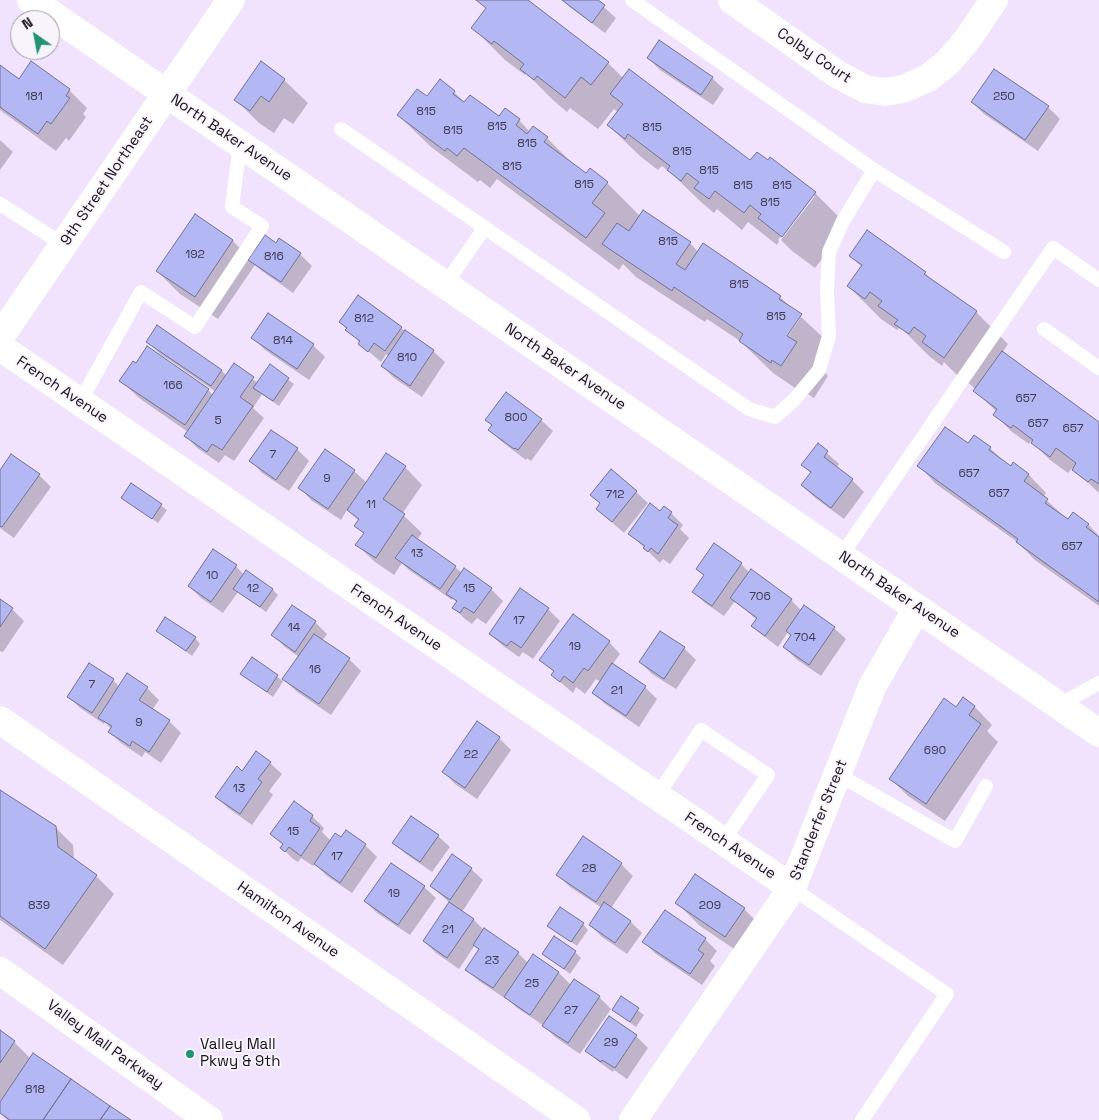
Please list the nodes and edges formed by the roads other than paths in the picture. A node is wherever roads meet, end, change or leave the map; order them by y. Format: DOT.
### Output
graph roads {
  1 [pos="31,0"];
  2 [pos="231,0"];
  3 [pos="632,0"];
  4 [pos="732,0"];
  5 [pos="994,0"];
  6 [pos="167,94"];
  7 [pos="341,129"];
  8 [pos="240,144"];
  9 [pos="874,170"];
  10 [pos="0,204"];
  11 [pos="484,227"];
  12 [pos="64,245"];
  13 [pos="1004,252"];
  14 [pos="1099,280"];
  15 [pos="446,285"];
  16 [pos="1044,329"];
  17 [pos="0,337"];
  18 [pos="0,347"];
  19 [pos="1099,368"];
  20 [pos="80,402"];
  21 [pos="841,556"];
  22 [pos="918,608"];
  23 [pos="1099,683"];
  24 [pos="1059,706"];
  25 [pos="0,720"];
  26 [pos="1099,733"];
  27 [pos="837,774"];
  28 [pos="986,786"];
  29 [pos="657,796"];
  30 [pos="723,841"];
  31 [pos="792,888"];
  32 [pos="0,971"];
  33 [pos="209,1120"];
  34 [pos="576,1120"];
  35 [pos="633,1120"];
  36 [pos="862,1120"];
  1 -- 6 [label="street, North Baker Avenue"];
  2 -- 6 [label="street, 9th Street Northeast"];
  3 -- 9 [label="lane"];
  4 -- 5 [label="street, Colby Court"];
  6 -- 8 [label="street, North Baker Avenue"];
  6 -- 12 [label="street, 9th Street Northeast"];
  7 -- 11 [label="lane"];
  8 -- 15 [label="street, North Baker Avenue"];
  8 -- 20 [label="lane"];
  9 -- 11 [label="lane"];
  9 -- 13 [label="lane"];
  10 -- 12 [label="lane"];
  11 -- 15 [label="lane"];
  12 -- 17 [label="street, 9th Street Northeast"];
  14 -- 21 [label="lane"];
  15 -- 21 [label="street, North Baker Avenue"];
  16 -- 19 [label="lane"];
  18 -- 20 [label="street, French Avenue"];
  20 -- 29 [label="street, French Avenue"];
  21 -- 22 [label="street, North Baker Avenue"];
  22 -- 24 [label="street, North Baker Avenue"];
  22 -- 27 [label="street, Standerfer Street"];
  23 -- 24 [label="lane"];
  24 -- 26 [label="street, North Baker Avenue"];
  25 -- 34 [label="street, Hamilton Avenue"];
  27 -- 28 [label="lane"];
  27 -- 31 [label="street, Standerfer Street"];
  29 -- 30 [label="street, French Avenue"];
  29 -- 30 [label="lane"];
  30 -- 31 [label="street, French Avenue"];
  31 -- 35 [label="street, Standerfer Street"];
  31 -- 36 [label="lane"];
  32 -- 33 [label="street, Valley Mall Parkway"];
}
